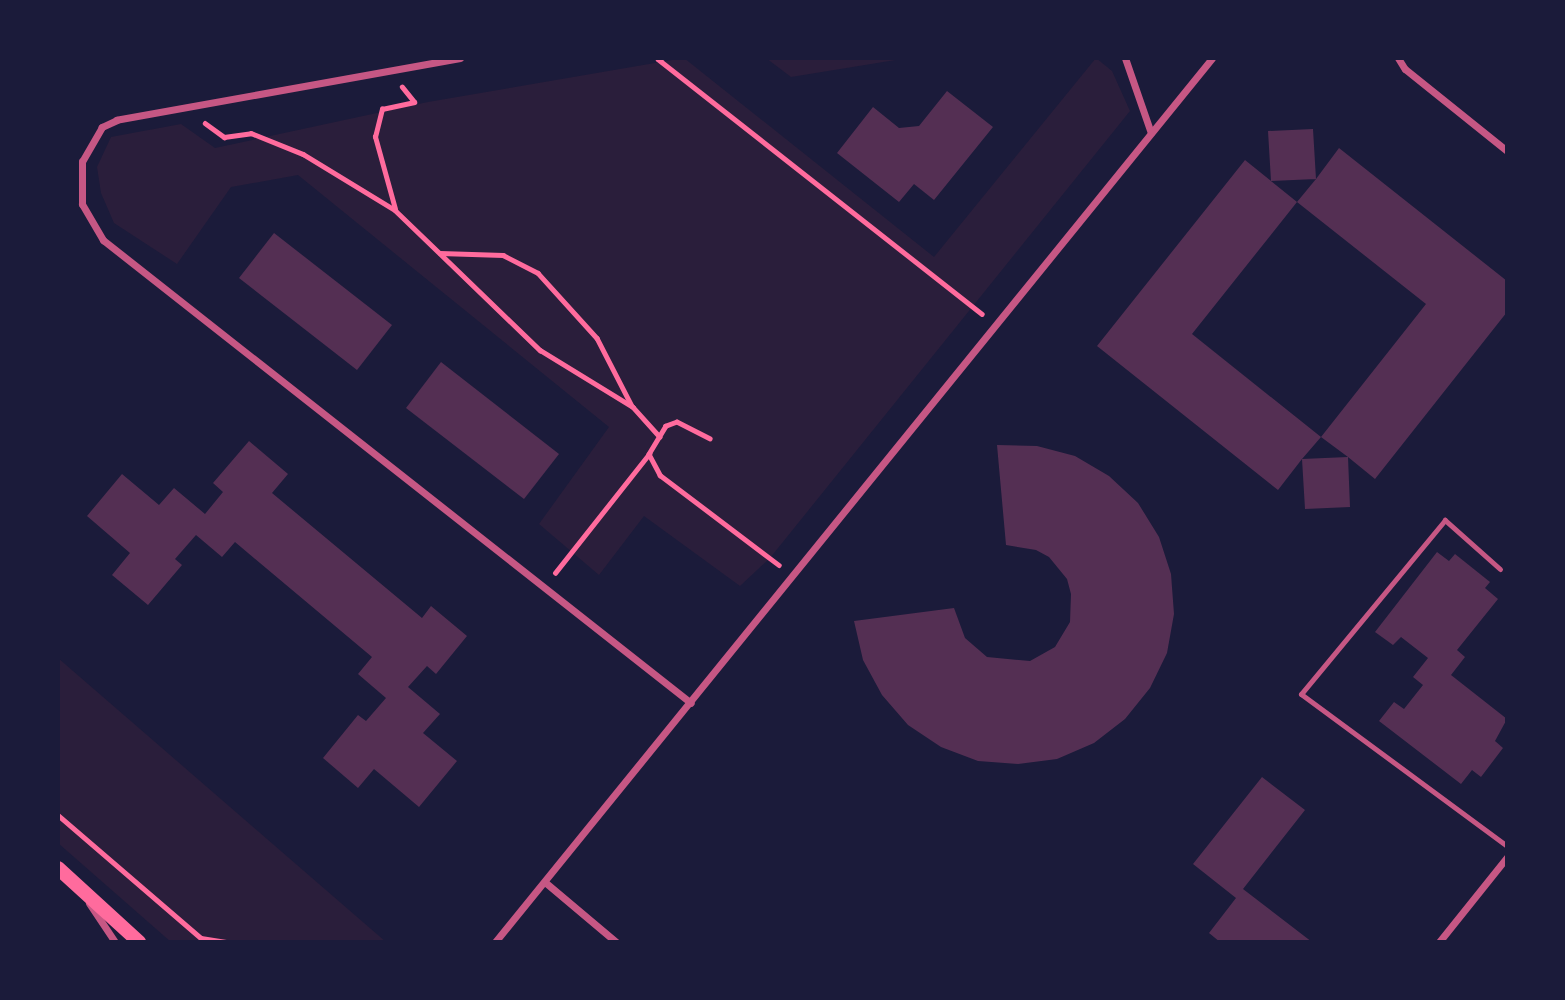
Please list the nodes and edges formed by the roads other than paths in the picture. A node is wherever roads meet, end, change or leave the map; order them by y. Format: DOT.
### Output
graph roads {
  1 [pos="460,58"];
  2 [pos="1125,58"];
  3 [pos="1212,58"];
  4 [pos="1398,58"];
  5 [pos="1151,133"];
  6 [pos="1507,151"];
  7 [pos="1500,569"];
  8 [pos="691,703"];
  9 [pos="1507,846"];
  10 [pos="1507,857"];
  11 [pos="58,868"];
  12 [pos="546,883"];
  13 [pos="76,884"];
  14 [pos="115,942"];
  15 [pos="139,942"];
  16 [pos="495,942"];
  17 [pos="616,942"];
  18 [pos="1439,942"];
  1 -- 8 [label="street"];
  2 -- 5 [label="street"];
  3 -- 5 [label="street"];
  4 -- 6 [label="street"];
  5 -- 8 [label="street"];
  7 -- 9 [label="lane"];
  8 -- 12 [label="street"];
  10 -- 18 [label="street"];
  11 -- 13 [label="main road"];
  12 -- 16 [label="street"];
  12 -- 17 [label="street"];
  13 -- 14 [label="street"];
  13 -- 15 [label="main road"];
}
